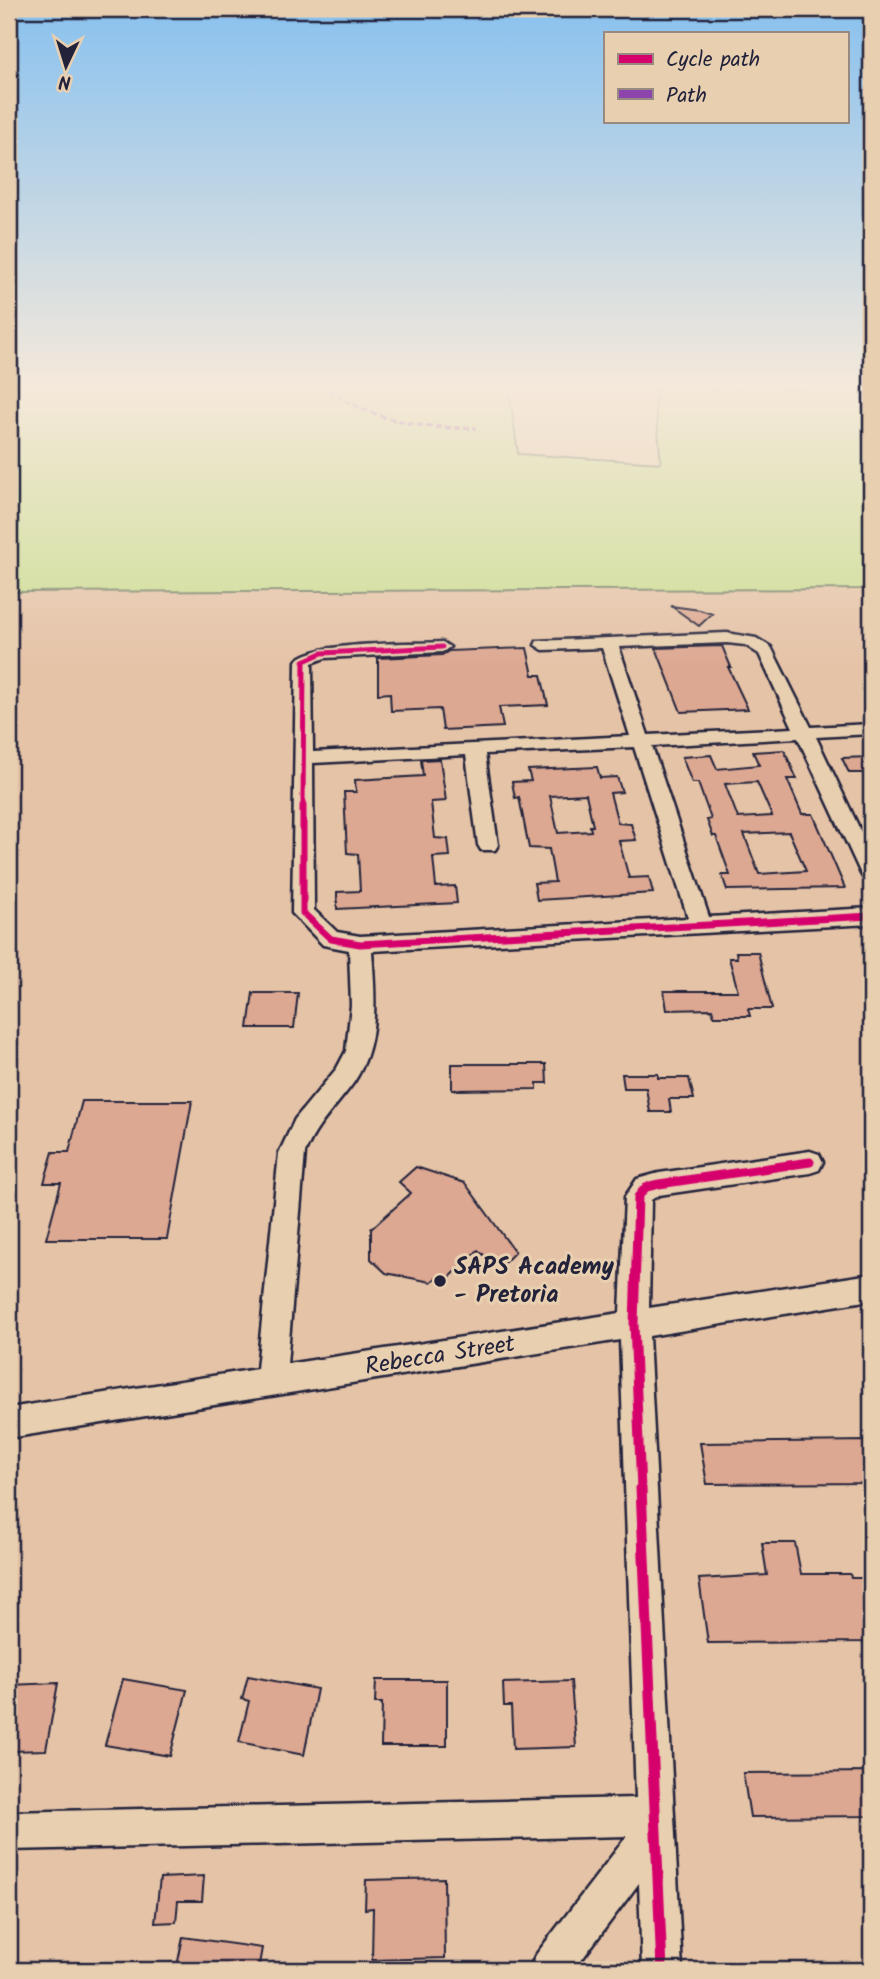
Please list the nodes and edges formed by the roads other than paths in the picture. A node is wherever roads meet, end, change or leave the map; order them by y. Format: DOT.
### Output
graph roads {
  1 [pos="609,643"];
  2 [pos="543,645"];
  3 [pos="442,647"];
  4 [pos="871,729"];
  5 [pos="804,733"];
  6 [pos="643,741"];
  7 [pos="475,750"];
  8 [pos="304,758"];
  9 [pos="488,845"];
  10 [pos="871,874"];
  11 [pos="871,916"];
  12 [pos="701,924"];
  13 [pos="360,944"];
  14 [pos="810,1162"];
  15 [pos="871,1287"];
  16 [pos="634,1324"];
  17 [pos="271,1382"];
  18 [pos="9,1423"];
  19 [pos="654,1823"];
  20 [pos="9,1831"];
  21 [pos="549,1970"];
  22 [pos="662,1970"];
  1 -- 2 [label="street"];
  1 -- 5 [label="street"];
  1 -- 6 [label="street"];
  3 -- 8 [label="street"];
  4 -- 5 [label="street"];
  5 -- 6 [label="street"];
  5 -- 10 [label="street"];
  6 -- 7 [label="street"];
  6 -- 12 [label="street"];
  7 -- 8 [label="street"];
  7 -- 9 [label="street"];
  8 -- 13 [label="street"];
  11 -- 12 [label="street"];
  12 -- 13 [label="street"];
  13 -- 17 [label="street"];
  14 -- 16 [label="street"];
  15 -- 16 [label="street, Rebecca Street"];
  16 -- 17 [label="street, Rebecca Street"];
  16 -- 19 [label="street"];
  17 -- 18 [label="street, Rebecca Street"];
  19 -- 20 [label="street"];
  19 -- 21 [label="street"];
  19 -- 22 [label="street"];
}
